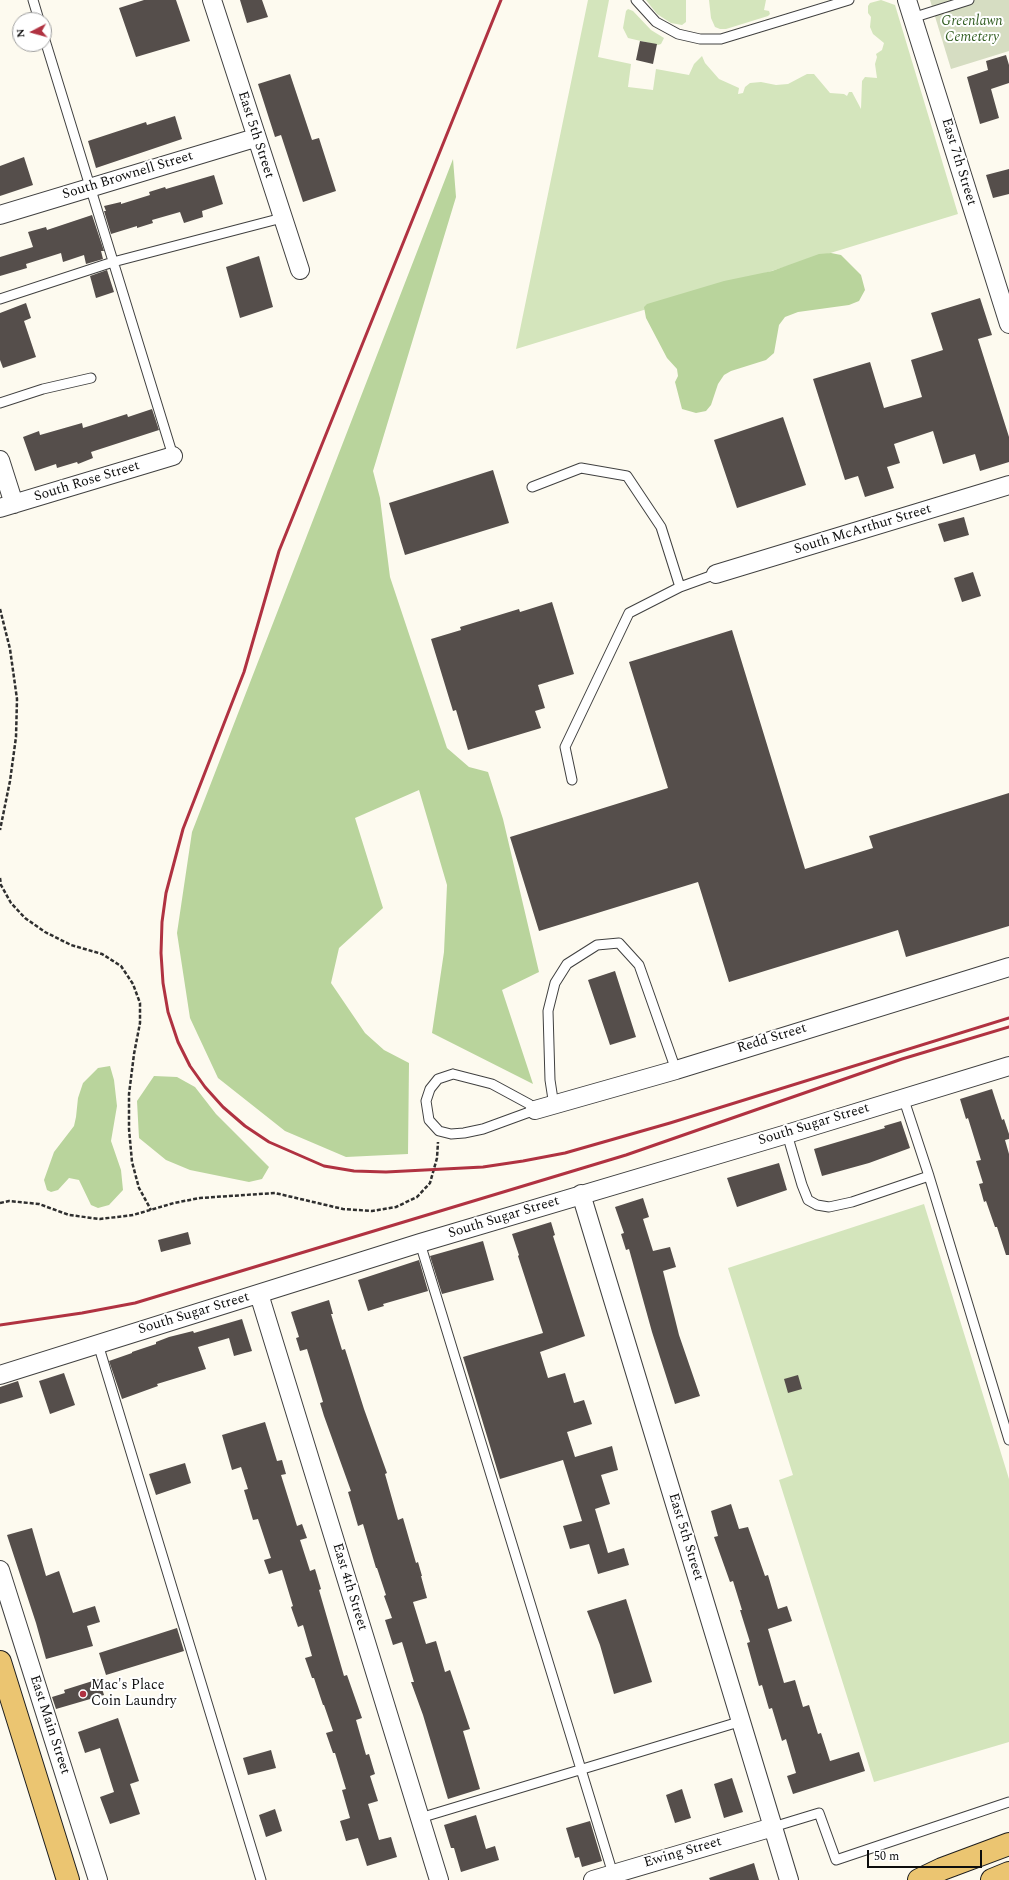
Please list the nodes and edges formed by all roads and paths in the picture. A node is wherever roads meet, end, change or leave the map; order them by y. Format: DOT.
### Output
graph roads {
  1 [pos="33,0"];
  2 [pos="212,0"];
  3 [pos="636,0"];
  4 [pos="849,0"];
  5 [pos="907,0"];
  6 [pos="969,0"];
  7 [pos="37,12"];
  8 [pos="912,18"];
  9 [pos="49,52"];
  10 [pos="255,138"];
  11 [pos="90,188"];
  12 [pos="0,215"];
  13 [pos="282,218"];
  14 [pos="113,262"];
  15 [pos="300,270"];
  16 [pos="0,299"];
  17 [pos="1009,324"];
  18 [pos="91,378"];
  19 [pos="0,403"];
  20 [pos="173,456"];
  21 [pos="0,460"];
  22 [pos="1009,485"];
  23 [pos="532,487"];
  24 [pos="7,506"];
  25 [pos="716,574"];
  26 [pos="680,586"];
  27 [pos="0,609"];
  28 [pos="572,780"];
  29 [pos="0,830"];
  30 [pos="0,878"];
  31 [pos="1009,967"];
  32 [pos="1009,1067"];
  33 [pos="676,1070"];
  34 [pos="903,1098"];
  35 [pos="554,1106"];
  36 [pos="535,1110"];
  37 [pos="439,1131"];
  38 [pos="787,1134"];
  39 [pos="929,1176"];
  40 [pos="581,1194"];
  41 [pos="0,1203"];
  42 [pos="151,1210"];
  43 [pos="420,1244"];
  44 [pos="259,1294"];
  45 [pos="98,1344"];
  46 [pos="0,1375"];
  47 [pos="1009,1440"];
  48 [pos="0,1570"];
  49 [pos="0,1662"];
  50 [pos="742,1721"];
  51 [pos="580,1770"];
  52 [pos="1009,1802"];
  53 [pos="420,1818"];
  54 [pos="773,1827"];
  55 [pos="1009,1844"];
  56 [pos="1009,1873"];
  57 [pos="66,1874"];
  58 [pos="613,1874"];
  59 [pos="98,1880"];
  60 [pos="261,1880"];
  61 [pos="439,1880"];
  62 [pos="593,1880"];
  63 [pos="789,1880"];
  64 [pos="919,1880"];
  65 [pos="992,1880"];
  1 -- 7 [label="lane"];
  2 -- 10 [label="street, East 5th Street"];
  3 -- 4 [label="lane"];
  5 -- 8 [label="street, East 7th Street"];
  6 -- 8 [label="lane"];
  8 -- 17 [label="street, East 7th Street"];
  9 -- 11 [label="lane"];
  10 -- 11 [label="street, South Brownell Street"];
  10 -- 13 [label="street, East 5th Street"];
  11 -- 12 [label="street, South Brownell Street"];
  11 -- 14 [label="lane"];
  13 -- 14 [label="lane"];
  13 -- 15 [label="street, East 5th Street"];
  14 -- 16 [label="lane"];
  14 -- 20 [label="lane"];
  18 -- 19 [label="lane"];
  20 -- 24 [label="street, South Rose Street"];
  21 -- 24 [label="street"];
  22 -- 25 [label="street, South McArthur Street"];
  23 -- 26 [label="lane"];
  25 -- 26 [label="lane"];
  26 -- 28 [label="lane"];
  27 -- 29 [label="path"];
  30 -- 42 [label="path"];
  31 -- 33 [label="street, Redd Street"];
  32 -- 34 [label="street, South Sugar Street"];
  33 -- 35 [label="street, Redd Street"];
  33 -- 35 [label="lane"];
  34 -- 38 [label="street, South Sugar Street"];
  34 -- 39 [label="lane"];
  35 -- 36 [label="street, Redd Street"];
  36 -- 37 [label="lane"];
  36 -- 37 [label="lane"];
  37 -- 42 [label="path"];
  38 -- 39 [label="lane"];
  38 -- 40 [label="street, South Sugar Street"];
  39 -- 47 [label="lane"];
  40 -- 43 [label="street, South Sugar Street"];
  40 -- 50 [label="street, East 5th Street"];
  41 -- 42 [label="path"];
  43 -- 44 [label="street, South Sugar Street"];
  43 -- 51 [label="lane"];
  44 -- 45 [label="street, South Sugar Street"];
  44 -- 53 [label="street, East 4th Street"];
  45 -- 46 [label="street, South Sugar Street"];
  45 -- 60 [label="lane"];
  48 -- 59 [label="street, East Main Street"];
  49 -- 57 [label="main road, East Main Street"];
  50 -- 51 [label="lane"];
  50 -- 54 [label="street, East 5th Street"];
  51 -- 53 [label="lane"];
  51 -- 58 [label="lane"];
  52 -- 54 [label="lane"];
  53 -- 61 [label="street, East 4th Street"];
  54 -- 58 [label="street, Ewing Street"];
  54 -- 63 [label="street, East 5th Street"];
  55 -- 64 [label="main road"];
  56 -- 65 [label="main road"];
  58 -- 62 [label="street, Ewing Street"];
}
